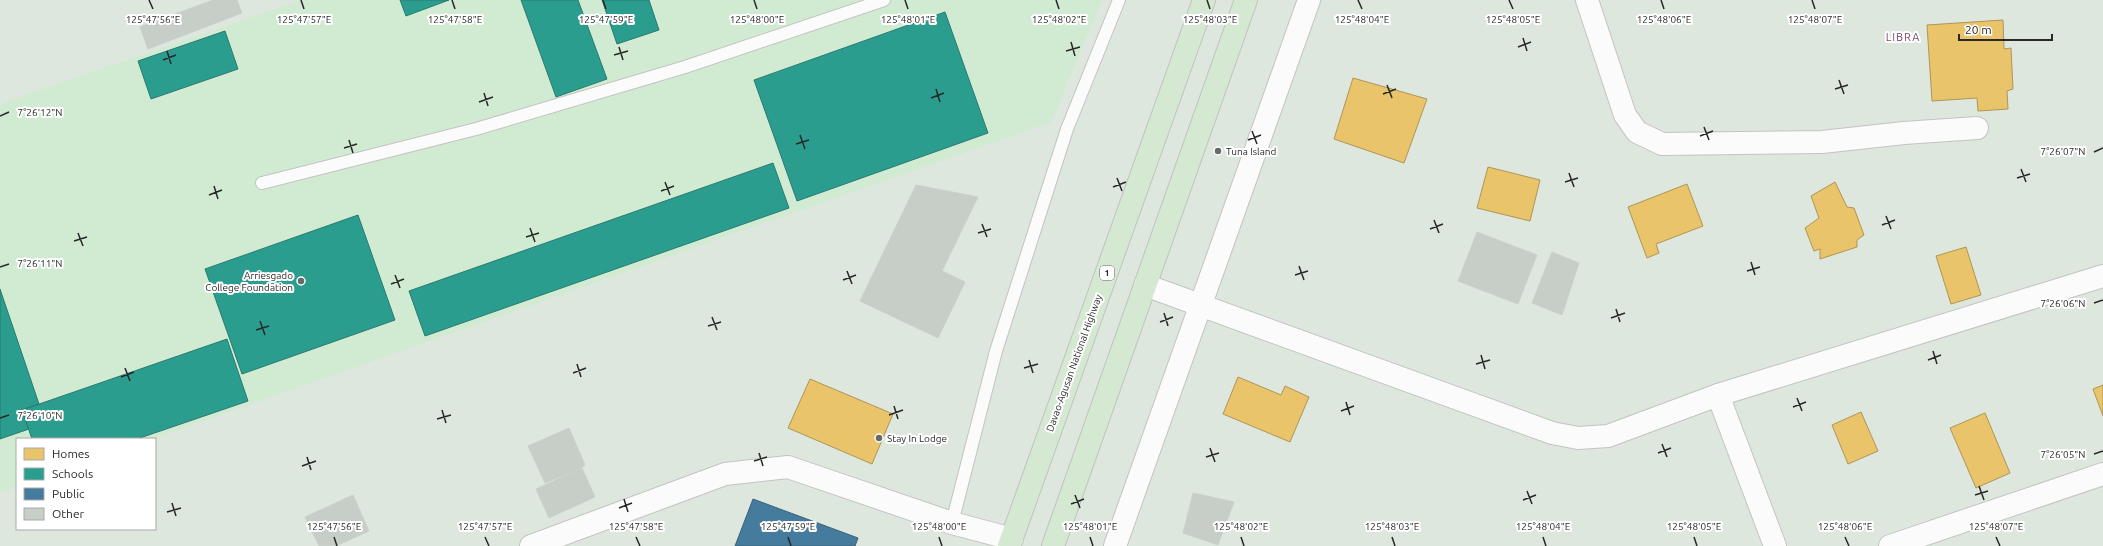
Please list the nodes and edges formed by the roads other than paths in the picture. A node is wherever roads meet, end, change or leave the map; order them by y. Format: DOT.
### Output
graph roads {
  1 [pos="884,0"];
  2 [pos="1119,0"];
  3 [pos="1204,0"];
  4 [pos="1246,0"];
  5 [pos="1308,0"];
  6 [pos="1588,0"];
  7 [pos="1977,128"];
  8 [pos="262,183"];
  9 [pos="2103,276"];
  10 [pos="1145,285"];
  11 [pos="1200,306"];
  12 [pos="1718,395"];
  13 [pos="2103,474"];
  14 [pos="952,523"];
  15 [pos="1011,542"];
  16 [pos="531,546"];
  17 [pos="1053,546"];
  18 [pos="1116,546"];
  19 [pos="1775,546"];
  20 [pos="1890,546"];
  1 -- 8 [label="lane"];
  2 -- 14 [label="lane"];
  3 -- 15 [label="highway, Davao-Agusan National Highway / 1"];
  4 -- 10 [label="highway"];
  5 -- 11 [label="street"];
  6 -- 7 [label="street"];
  9 -- 12 [label="street"];
  10 -- 11 [label="street"];
  10 -- 17 [label="highway"];
  11 -- 12 [label="street"];
  11 -- 18 [label="street"];
  12 -- 19 [label="street"];
  13 -- 20 [label="street"];
  14 -- 15 [label="street"];
  14 -- 16 [label="street"];
}
